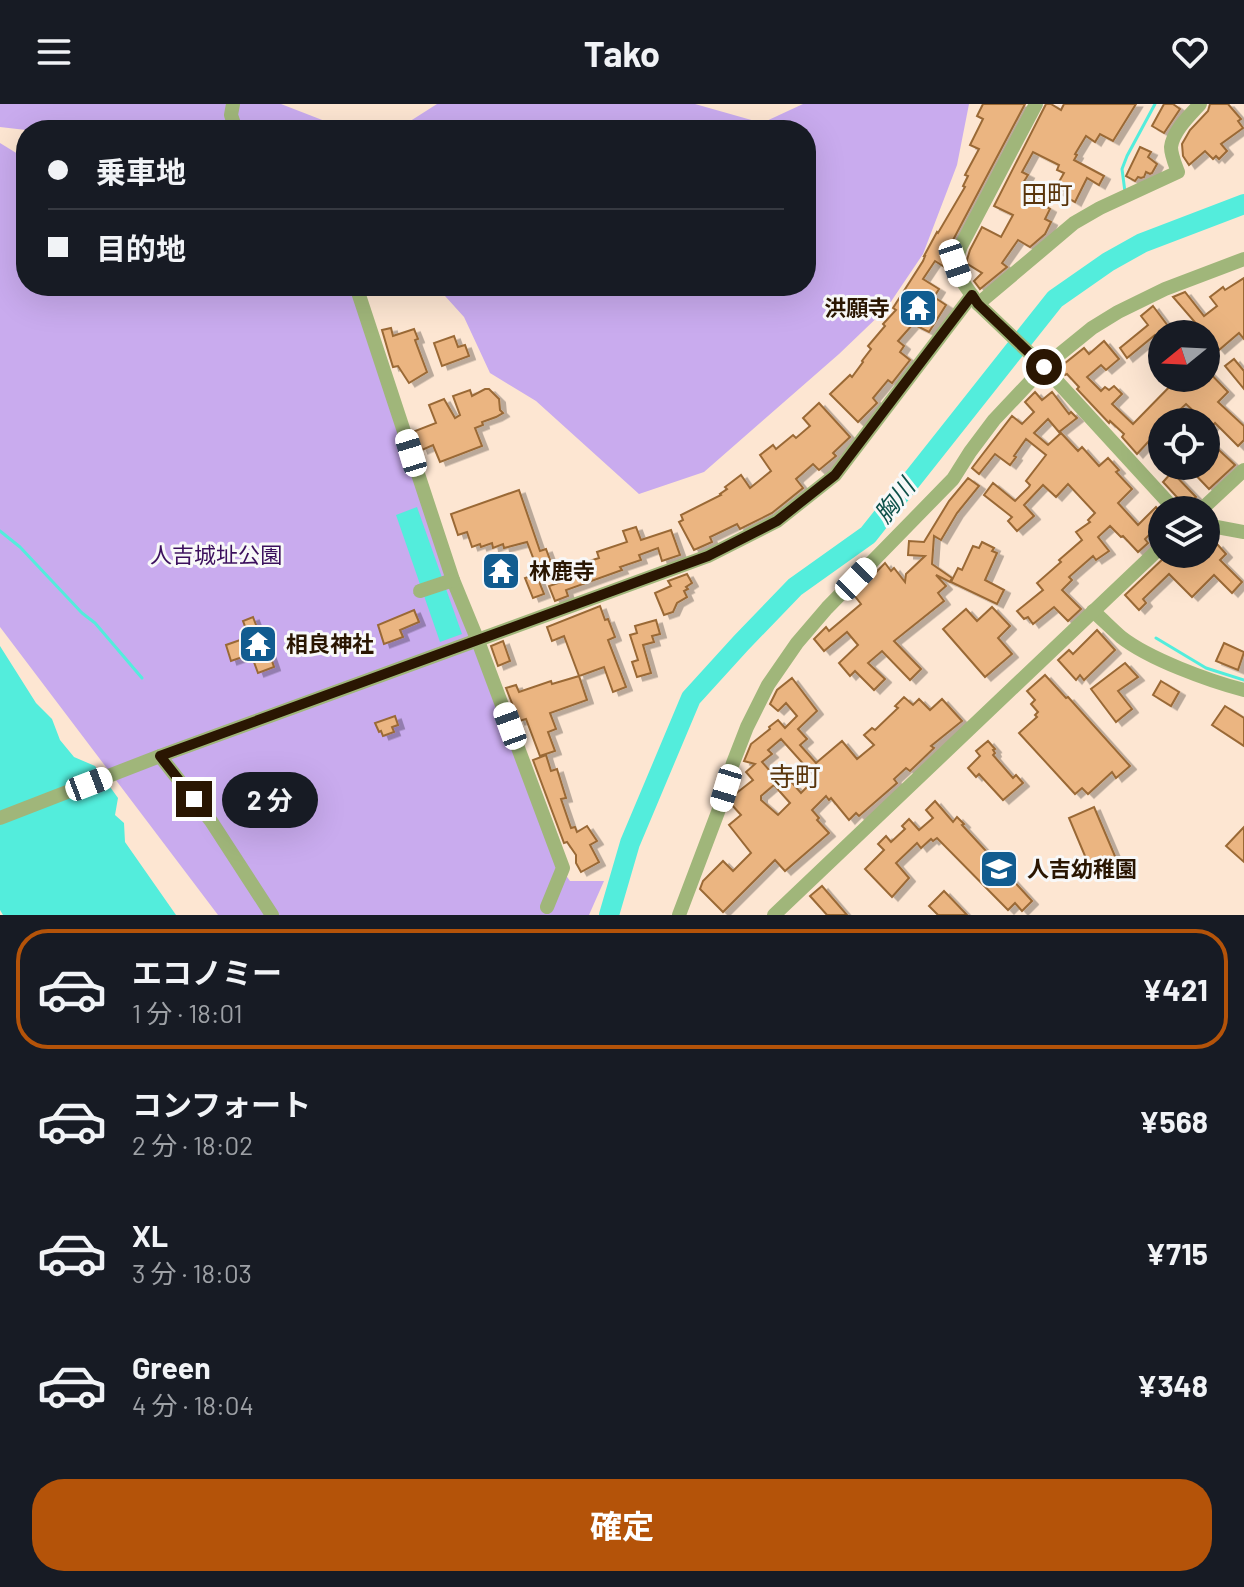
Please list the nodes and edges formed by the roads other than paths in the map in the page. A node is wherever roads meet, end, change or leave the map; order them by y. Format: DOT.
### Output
graph roads {
  1 [pos="1036,104"];
  2 [pos="1200,104"];
  3 [pos="1244,259"];
  4 [pos="359,296"];
  5 [pos="975,299"];
  6 [pos="1041,364"];
  7 [pos="1244,470"];
  8 [pos="1162,496"];
  9 [pos="1216,496"];
  10 [pos="1220,528"];
  11 [pos="1244,532"];
  12 [pos="1148,559"];
  13 [pos="449,581"];
  14 [pos="420,591"];
  15 [pos="1093,611"];
  16 [pos="478,641"];
  17 [pos="1244,690"];
  18 [pos="160,756"];
  19 [pos="0,818"];
  20 [pos="547,912"];
  21 [pos="272,915"];
  22 [pos="679,915"];
  23 [pos="774,915"];
  1 -- 5 [label="street"];
  2 -- 5 [label="street"];
  3 -- 6 [label="street"];
  4 -- 13 [label="street"];
  5 -- 6 [label="street"];
  5 -- 16 [label="street"];
  6 -- 8 [label="street"];
  6 -- 22 [label="street"];
  7 -- 9 [label="street"];
  10 -- 11 [label="street"];
  12 -- 15 [label="street"];
  13 -- 14 [label="street"];
  13 -- 16 [label="street"];
  15 -- 17 [label="street"];
  15 -- 23 [label="street"];
  16 -- 18 [label="street"];
  16 -- 20 [label="street"];
  18 -- 19 [label="street"];
  18 -- 21 [label="street"];
}
